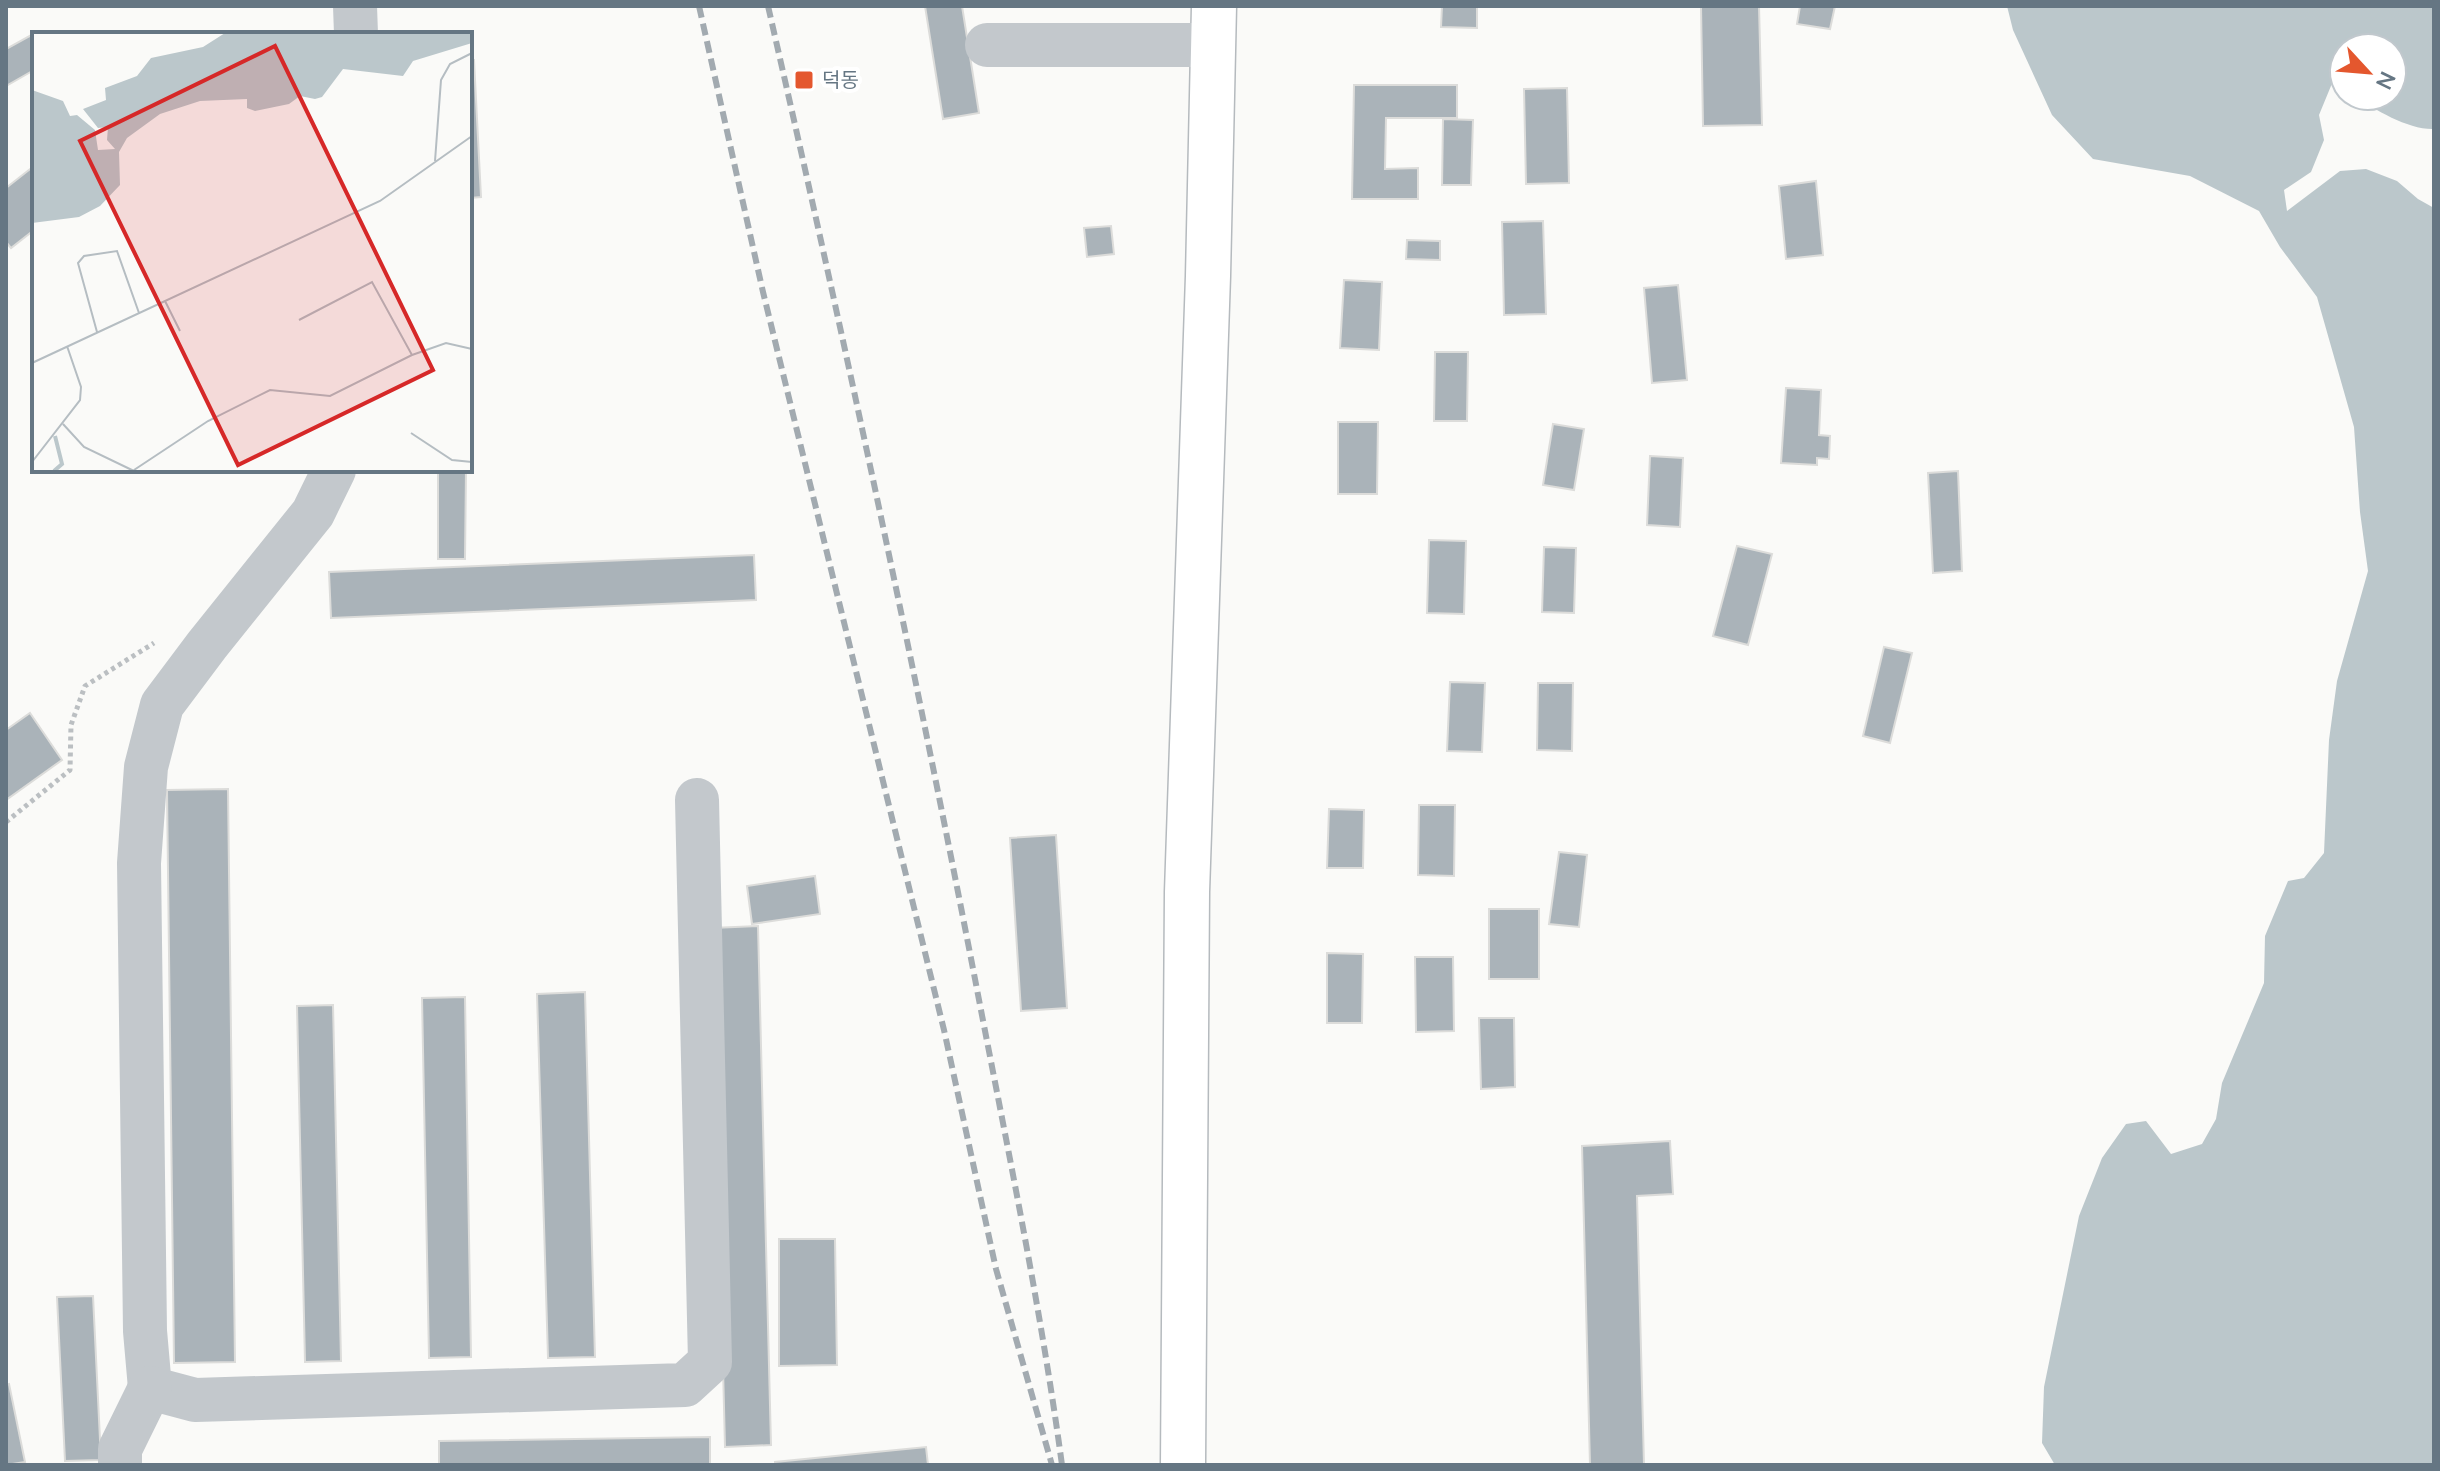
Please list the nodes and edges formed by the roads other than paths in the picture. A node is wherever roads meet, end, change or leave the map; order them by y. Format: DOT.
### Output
graph roads {
  1 [pos="355,6"];
  2 [pos="1213,26"];
  3 [pos="356,32"];
  4 [pos="987,45"];
  5 [pos="333,472"];
  6 [pos="697,800"];
  7 [pos="150,1388"];
  8 [pos="120,1465"];
  9 [pos="1183,1465"];
  1 -- 3 [label="street"];
  2 -- 4 [label="street"];
  2 -- 9 [label="main road"];
  5 -- 7 [label="street"];
  6 -- 7 [label="street"];
  7 -- 8 [label="street"];
}
